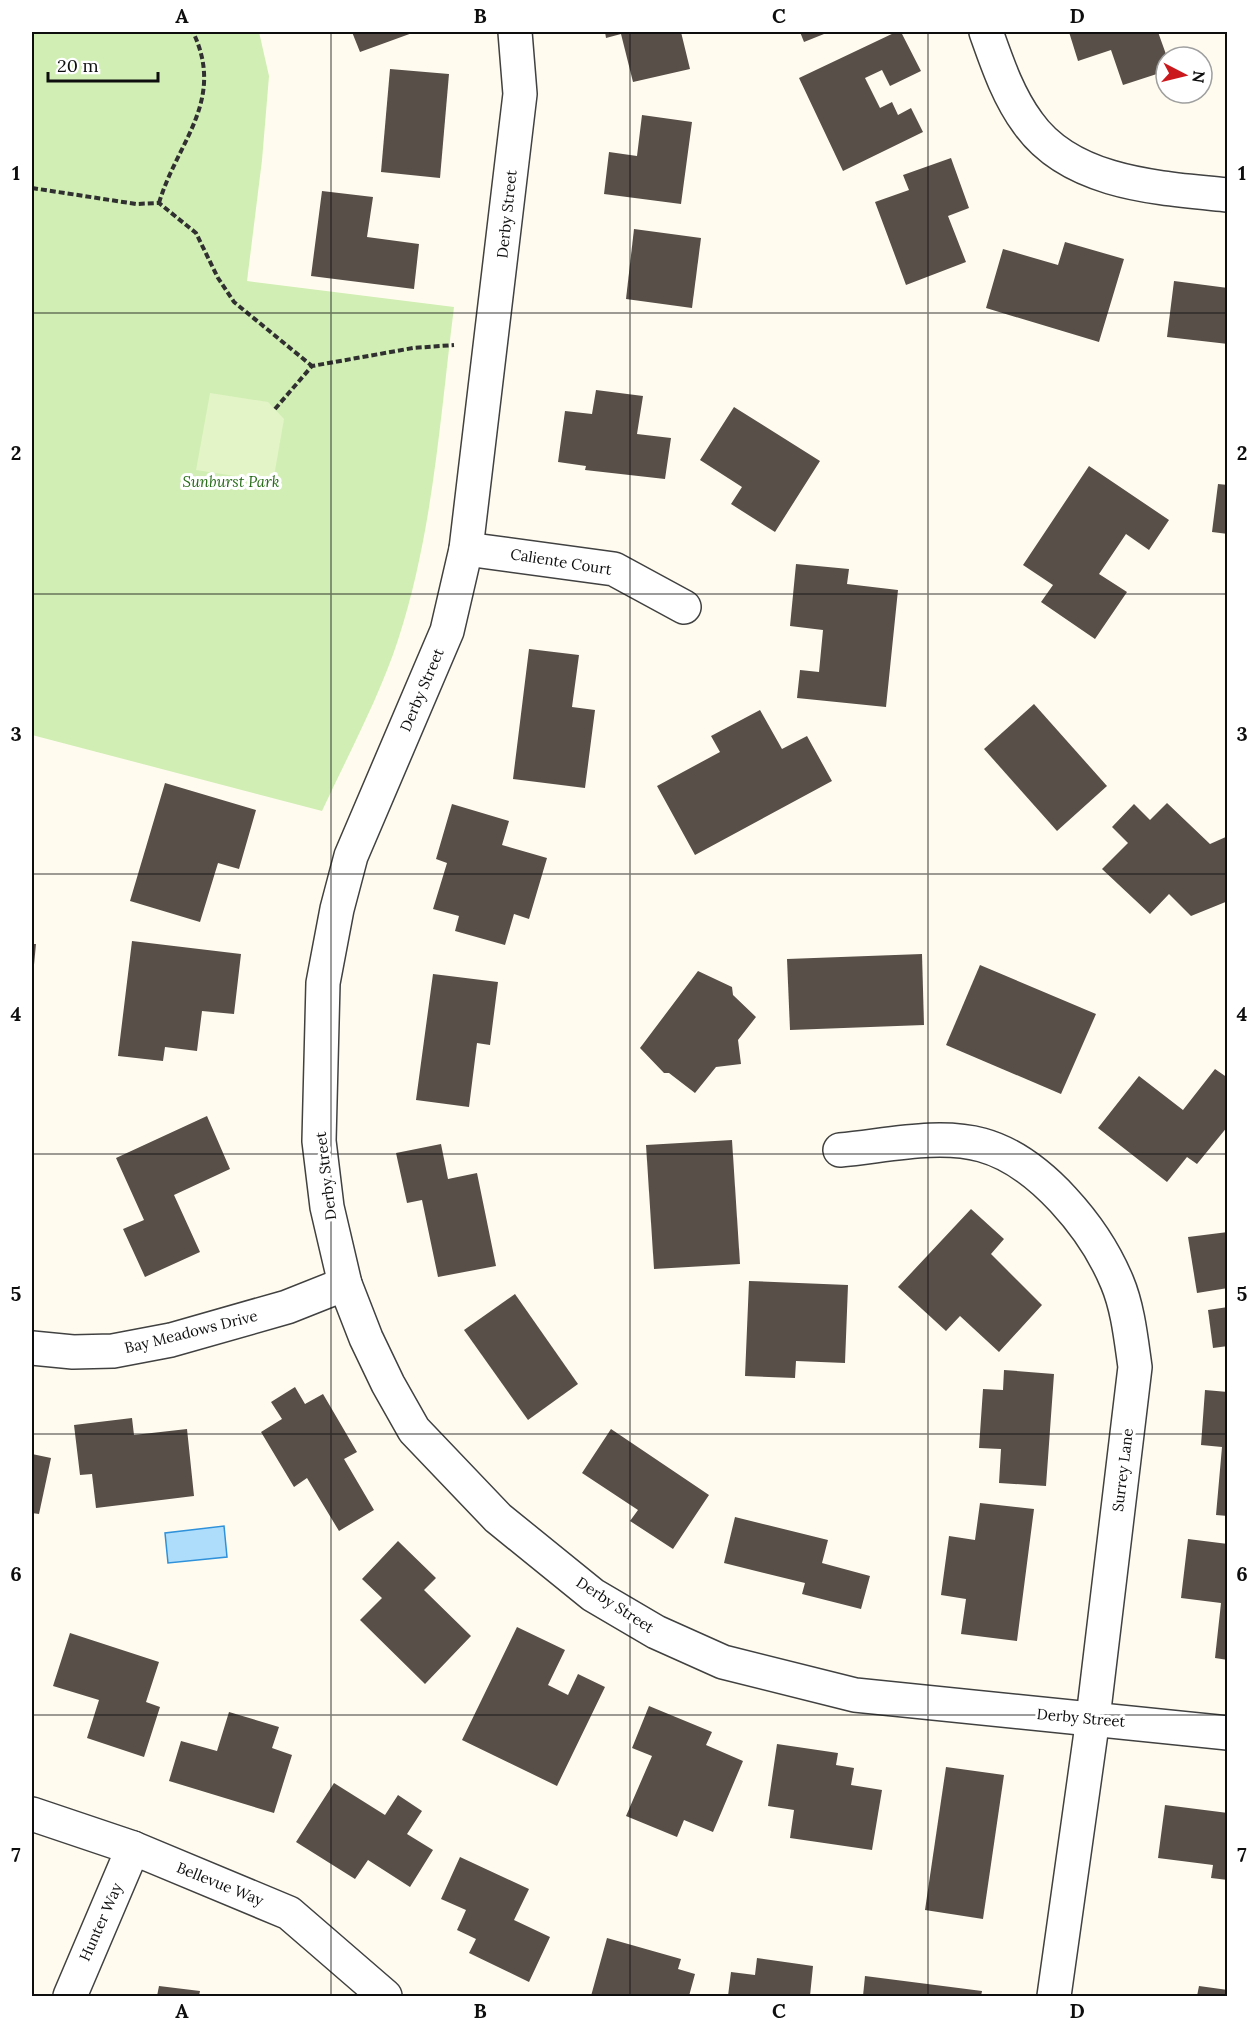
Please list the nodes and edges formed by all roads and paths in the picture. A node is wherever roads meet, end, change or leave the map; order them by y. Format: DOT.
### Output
graph roads {
  1 [pos="192,32"];
  2 [pos="515,32"];
  3 [pos="986,32"];
  4 [pos="32,188"];
  5 [pos="1227,195"];
  6 [pos="159,204"];
  7 [pos="462,346"];
  8 [pos="312,366"];
  9 [pos="275,409"];
  10 [pos="466,549"];
  11 [pos="684,608"];
  12 [pos="840,1150"];
  13 [pos="345,1284"];
  14 [pos="32,1348"];
  15 [pos="1093,1718"];
  16 [pos="1227,1733"];
  17 [pos="32,1814"];
  18 [pos="133,1848"];
  19 [pos="70,1996"];
  20 [pos="385,1996"];
  21 [pos="1054,1996"];
  1 -- 6 [label="path"];
  2 -- 10 [label="street, Derby Street"];
  3 -- 5 [label="street"];
  4 -- 6 [label="path"];
  6 -- 8 [label="path"];
  7 -- 8 [label="path"];
  8 -- 9 [label="path"];
  10 -- 11 [label="street, Caliente Court"];
  10 -- 13 [label="street, Derby Street"];
  12 -- 15 [label="street, Surrey Lane"];
  13 -- 14 [label="street, Bay Meadows Drive"];
  13 -- 15 [label="street, Derby Street"];
  15 -- 16 [label="street, Derby Street"];
  15 -- 21 [label="street, Surrey Lane"];
  17 -- 18 [label="street, Bellevue Way"];
  18 -- 19 [label="street, Hunter Way"];
  18 -- 20 [label="street, Bellevue Way"];
}
